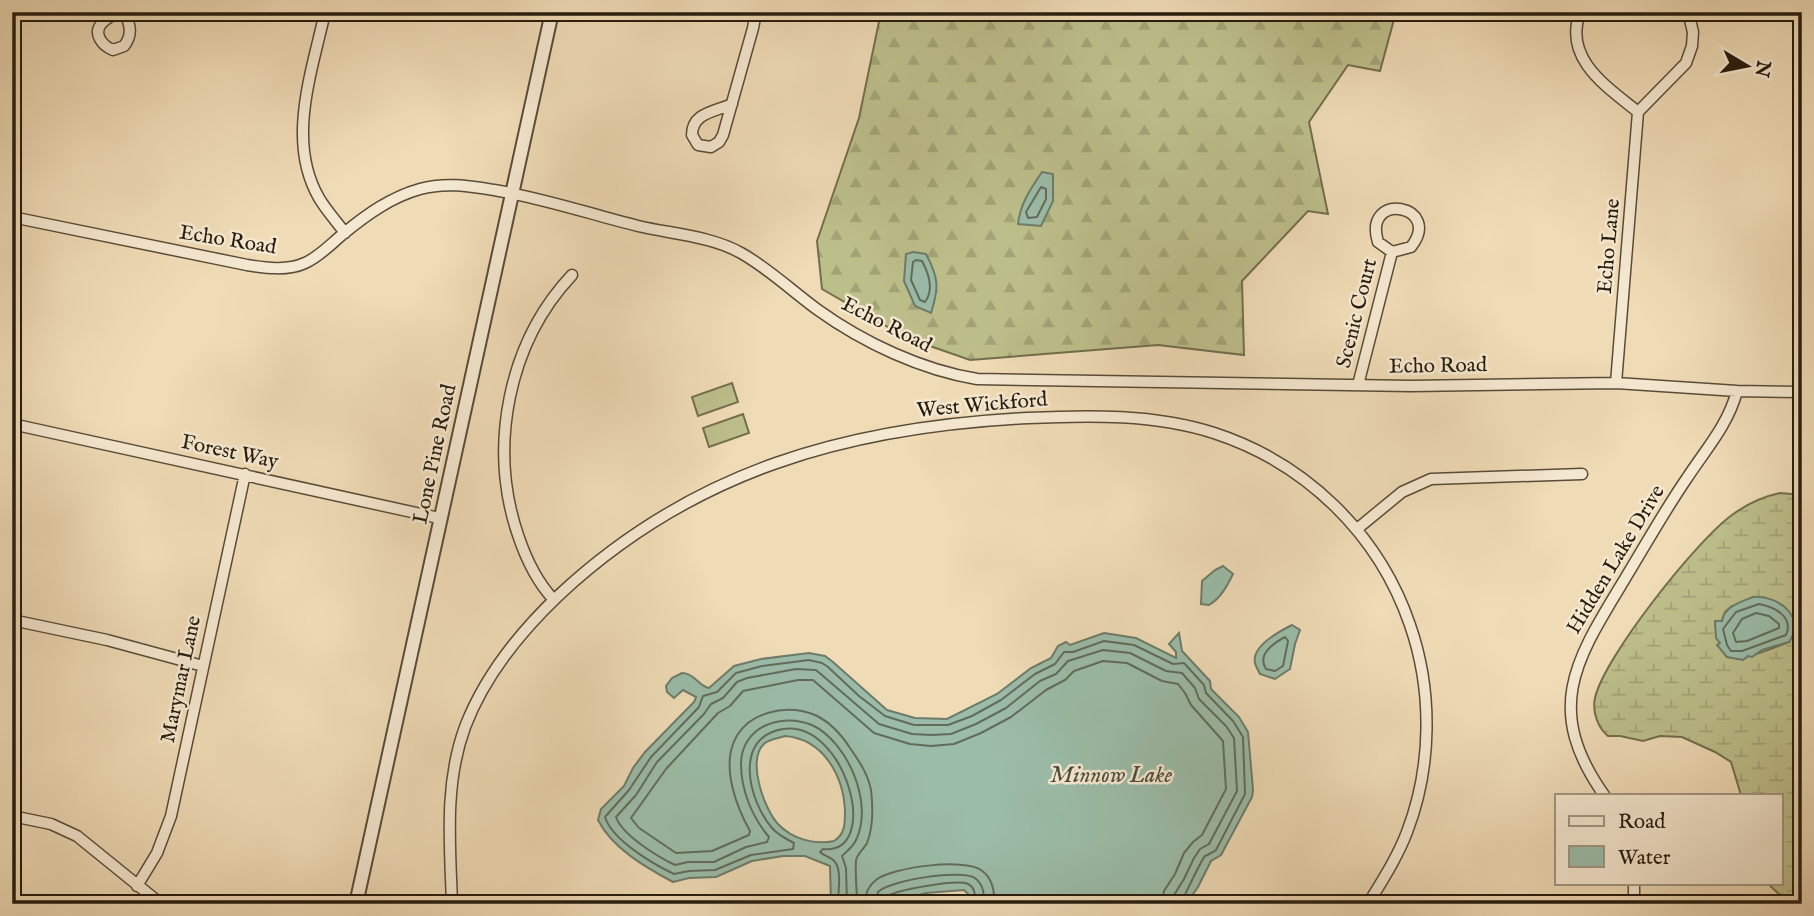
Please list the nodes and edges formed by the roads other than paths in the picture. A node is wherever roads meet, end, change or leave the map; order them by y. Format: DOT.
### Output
graph roads {
  1 [pos="116,12"];
  2 [pos="125,12"];
  3 [pos="325,12"];
  4 [pos="552,12"];
  5 [pos="756,12"];
  6 [pos="1580,12"];
  7 [pos="1688,12"];
  8 [pos="732,104"];
  9 [pos="1638,112"];
  10 [pos="512,193"];
  11 [pos="12,217"];
  12 [pos="345,233"];
  13 [pos="1392,252"];
  14 [pos="572,275"];
  15 [pos="1616,383"];
  16 [pos="1358,385"];
  17 [pos="1737,391"];
  18 [pos="1802,392"];
  19 [pos="12,424"];
  20 [pos="245,474"];
  21 [pos="1582,474"];
  22 [pos="439,517"];
  23 [pos="1357,529"];
  24 [pos="554,600"];
  25 [pos="12,620"];
  26 [pos="203,666"];
  27 [pos="1603,794"];
  28 [pos="12,816"];
  29 [pos="1634,884"];
  30 [pos="137,886"];
  31 [pos="161,904"];
  32 [pos="356,904"];
  33 [pos="452,904"];
  34 [pos="1368,904"];
  35 [pos="1634,904"];
  1 -- 2 [label="street"];
  3 -- 12 [label="street"];
  4 -- 10 [label="street, Lone Pine Road"];
  5 -- 8 [label="street"];
  6 -- 9 [label="street"];
  7 -- 9 [label="street"];
  8 -- 8 [label="street"];
  9 -- 15 [label="street, Echo Lane"];
  10 -- 12 [label="street, Echo Road"];
  10 -- 16 [label="street, Echo Road"];
  10 -- 22 [label="street, Lone Pine Road"];
  11 -- 12 [label="street, Echo Road"];
  13 -- 13 [label="street, Scenic Court"];
  13 -- 16 [label="street, Scenic Court"];
  14 -- 24 [label="street"];
  15 -- 16 [label="street, Echo Road"];
  15 -- 17 [label="street, Echo Road"];
  17 -- 18 [label="street, Echo Road"];
  17 -- 27 [label="street, Hidden Lake Drive"];
  19 -- 20 [label="street, Forest Way"];
  20 -- 22 [label="street, Forest Way"];
  20 -- 26 [label="street, Marymar Lane"];
  21 -- 23 [label="street"];
  22 -- 32 [label="street, Lone Pine Road"];
  23 -- 24 [label="street, West Wickford"];
  23 -- 34 [label="street, West Wickford"];
  24 -- 33 [label="street, West Wickford"];
  25 -- 26 [label="street"];
  26 -- 30 [label="street, Marymar Lane"];
  28 -- 30 [label="street"];
  29 -- 35 [label="street"];
  30 -- 31 [label="street"];
}
